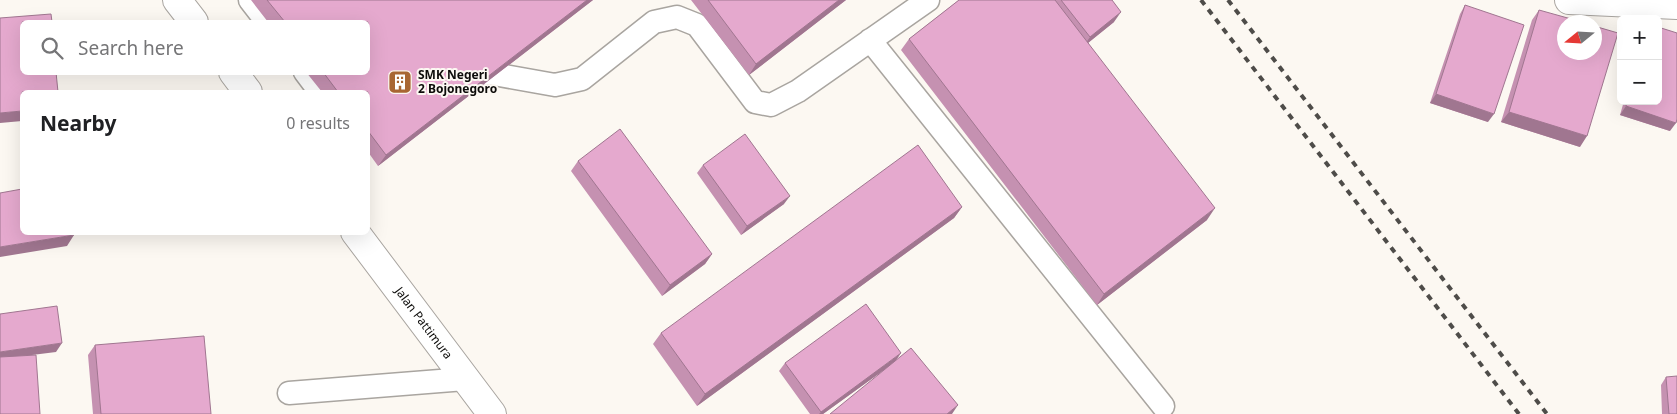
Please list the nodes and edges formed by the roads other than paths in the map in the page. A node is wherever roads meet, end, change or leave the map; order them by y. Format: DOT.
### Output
graph roads {
  1 [pos="177,0"];
  2 [pos="250,0"];
  3 [pos="928,0"];
  4 [pos="1570,0"];
  5 [pos="1677,5"];
  6 [pos="192,20"];
  7 [pos="265,20"];
  8 [pos="870,40"];
  9 [pos="235,75"];
  10 [pos="307,75"];
  11 [pos="449,75"];
  12 [pos="246,90"];
  13 [pos="318,90"];
  14 [pos="357,235"];
  15 [pos="465,379"];
  16 [pos="289,393"];
  17 [pos="1163,406"];
  18 [pos="492,414"];
  1 -- 6 [label="street"];
  2 -- 7 [label="lane"];
  3 -- 8 [label="lane"];
  4 -- 5 [label="street"];
  8 -- 11 [label="lane"];
  8 -- 17 [label="lane"];
  9 -- 12 [label="street"];
  10 -- 13 [label="lane"];
  14 -- 15 [label="street, Jalan Pattimura"];
  15 -- 16 [label="lane"];
  15 -- 18 [label="street, Jalan Pattimura"];
}
